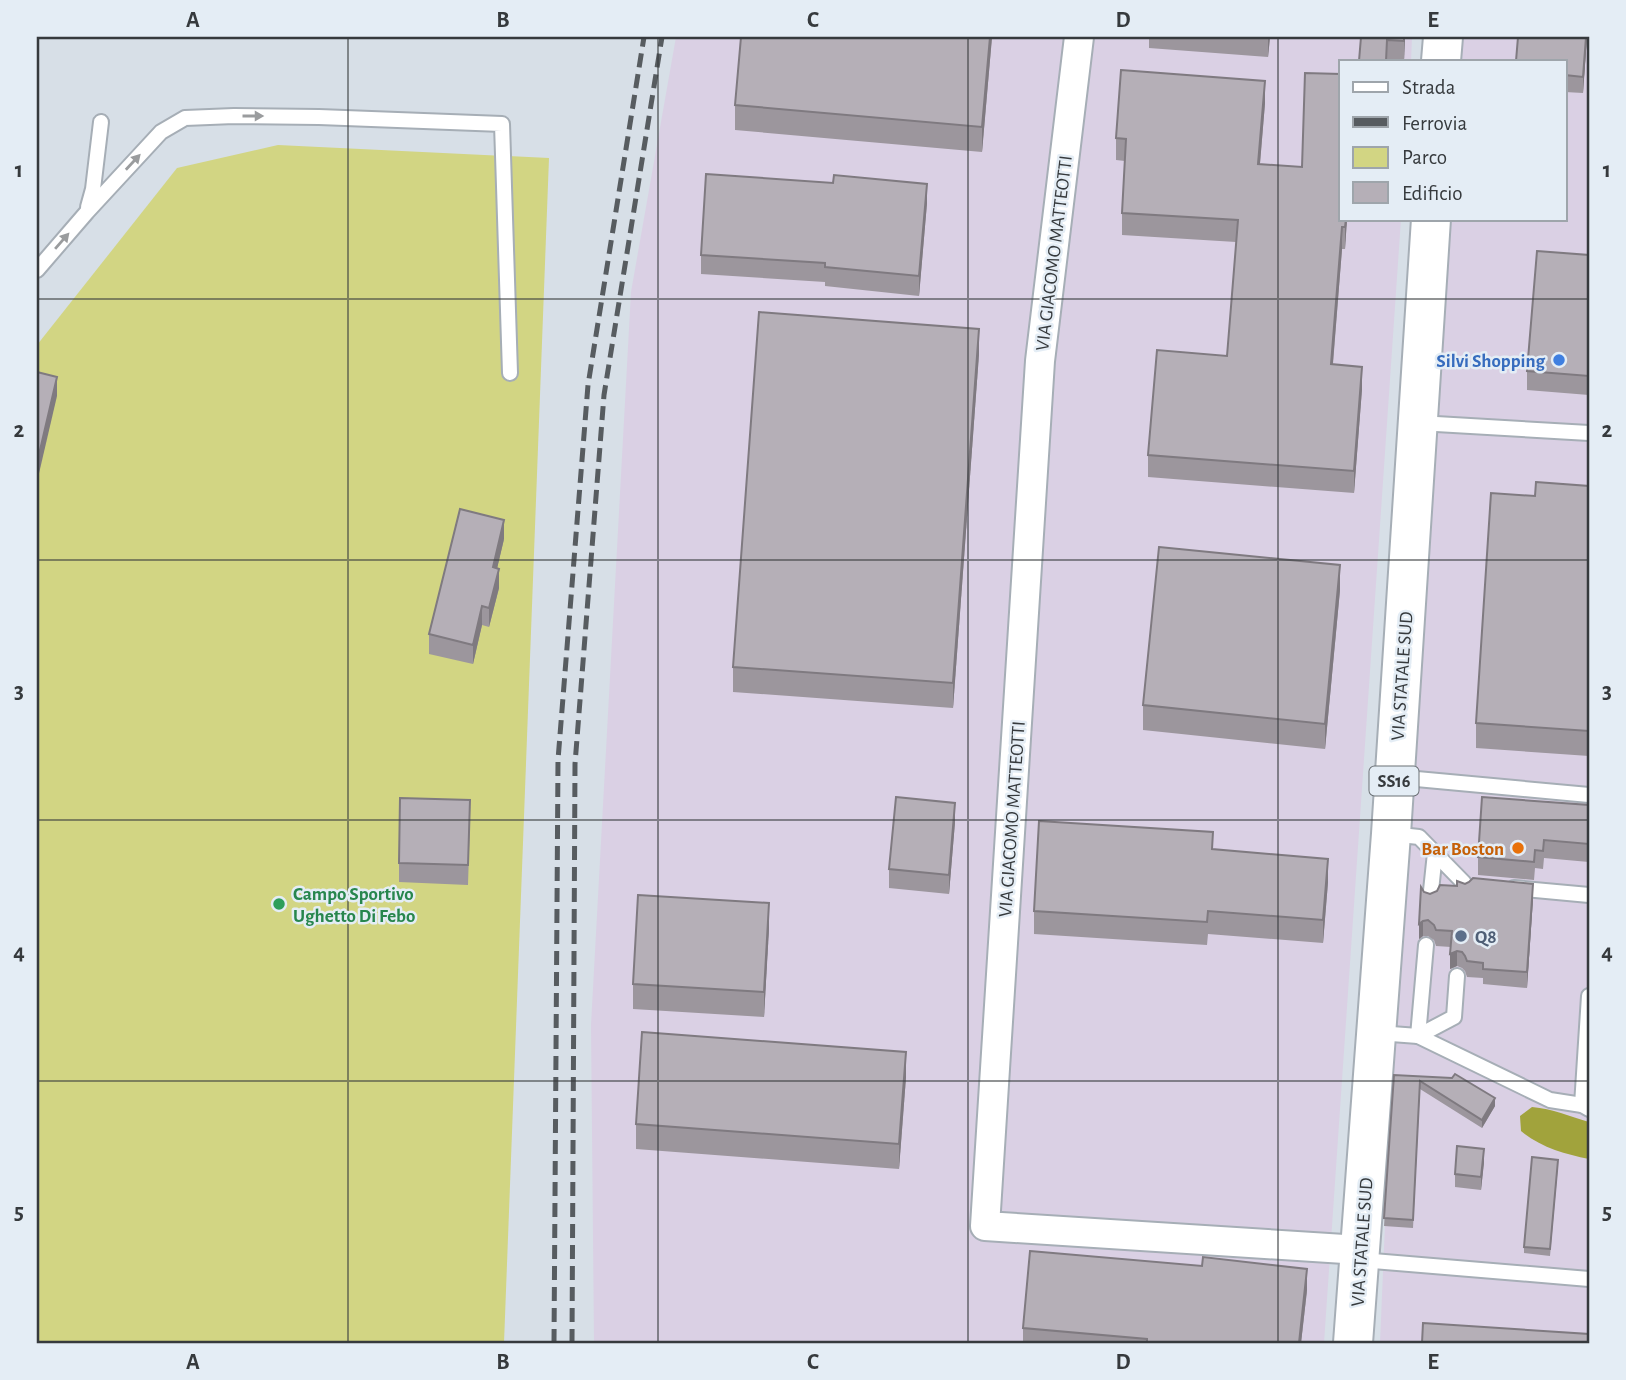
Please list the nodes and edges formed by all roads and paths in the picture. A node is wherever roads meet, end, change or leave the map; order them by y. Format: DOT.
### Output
graph roads {
  1 [pos="1079,37"];
  2 [pos="1443,37"];
  3 [pos="1441,60"];
  4 [pos="101,122"];
  5 [pos="87,212"];
  6 [pos="1431,220"];
  7 [pos="37,270"];
  8 [pos="510,373"];
  9 [pos="1417,422"];
  10 [pos="1589,433"];
  11 [pos="1394,777"];
  12 [pos="1589,795"];
  13 [pos="1391,834"];
  14 [pos="1435,853"];
  15 [pos="1469,886"];
  16 [pos="1506,887"];
  17 [pos="1589,895"];
  18 [pos="1430,900"];
  19 [pos="1426,945"];
  20 [pos="1457,976"];
  21 [pos="1589,996"];
  22 [pos="1376,1032"];
  23 [pos="1418,1036"];
  24 [pos="1585,1107"];
  25 [pos="1360,1255"];
  26 [pos="1589,1279"];
  27 [pos="1353,1343"];
  1 -- 25 [label="street, VIA GIACOMO MATTEOTTI"];
  2 -- 3 [label="main road"];
  4 -- 5 [label="lane"];
  7 -- 5 [label="lane, one-way"];
  5 -- 8 [label="lane, one-way"];
  6 -- 9 [label="main road, VIA STATALE SUD / SS16"];
  9 -- 10 [label="lane"];
  9 -- 11 [label="main road, VIA STATALE SUD / SS16"];
  11 -- 12 [label="lane"];
  11 -- 13 [label="main road, VIA STATALE SUD / SS16"];
  13 -- 14 [label="lane"];
  13 -- 22 [label="main road, VIA STATALE SUD / SS16"];
  14 -- 15 [label="lane"];
  14 -- 18 [label="lane"];
  16 -- 17 [label="lane"];
  19 -- 23 [label="lane"];
  20 -- 23 [label="lane"];
  21 -- 24 [label="lane"];
  22 -- 23 [label="lane"];
  22 -- 25 [label="main road, VIA STATALE SUD / SS16"];
  23 -- 24 [label="lane"];
  25 -- 26 [label="lane"];
  25 -- 27 [label="main road, VIA STATALE SUD / SS16"];
}
